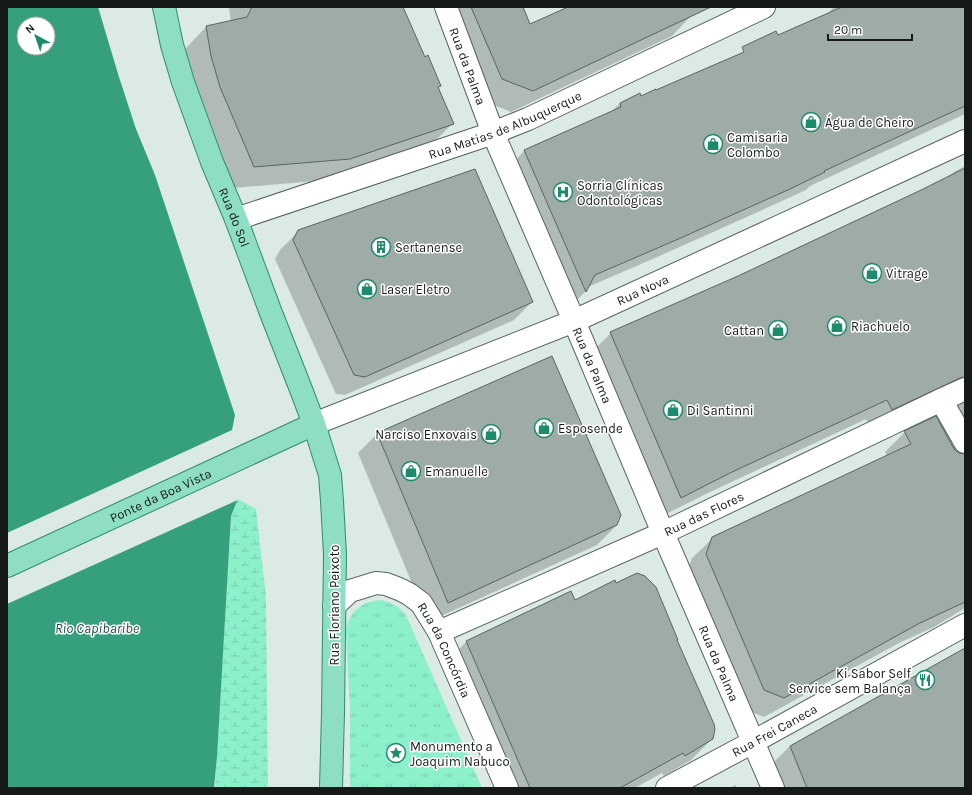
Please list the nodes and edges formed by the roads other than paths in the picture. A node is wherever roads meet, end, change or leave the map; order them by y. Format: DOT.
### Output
graph roads {
  1 [pos="164,7"];
  2 [pos="446,7"];
  3 [pos="752,10"];
  4 [pos="493,133"];
  5 [pos="965,141"];
  6 [pos="236,220"];
  7 [pos="574,320"];
  8 [pos="965,389"];
  9 [pos="941,400"];
  10 [pos="314,424"];
  11 [pos="965,442"];
  12 [pos="663,533"];
  13 [pos="7,566"];
  14 [pos="334,606"];
  15 [pos="965,625"];
  16 [pos="439,632"];
  17 [pos="754,742"];
  18 [pos="331,788"];
  19 [pos="507,788"];
  20 [pos="666,788"];
  21 [pos="773,788"];
  1 -- 6 [label="main road, Rua do Sol"];
  2 -- 4 [label="street, Rua da Palma"];
  3 -- 4 [label="street, Rua Matias de Albuquerque"];
  4 -- 6 [label="street, Rua Matias de Albuquerque"];
  4 -- 7 [label="street, Rua da Palma"];
  5 -- 7 [label="street, Rua Nova"];
  6 -- 10 [label="main road, Rua do Sol"];
  7 -- 10 [label="street, Rua Nova"];
  7 -- 12 [label="street, Rua da Palma"];
  8 -- 9 [label="street, Rua das Flores"];
  9 -- 11 [label="street"];
  9 -- 12 [label="street, Rua das Flores"];
  10 -- 13 [label="main road, Ponte da Boa Vista"];
  10 -- 14 [label="main road, Rua Floriano Peixoto"];
  12 -- 16 [label="street, Rua das Flores"];
  12 -- 17 [label="street, Rua da Palma"];
  14 -- 16 [label="street, Rua da Concórdia"];
  14 -- 18 [label="main road, Rua Floriano Peixoto"];
  15 -- 17 [label="street, Rua Frei Caneca"];
  16 -- 19 [label="street, Rua da Concórdia"];
  17 -- 20 [label="street, Rua Frei Caneca"];
  17 -- 21 [label="street, Rua da Palma"];
}
